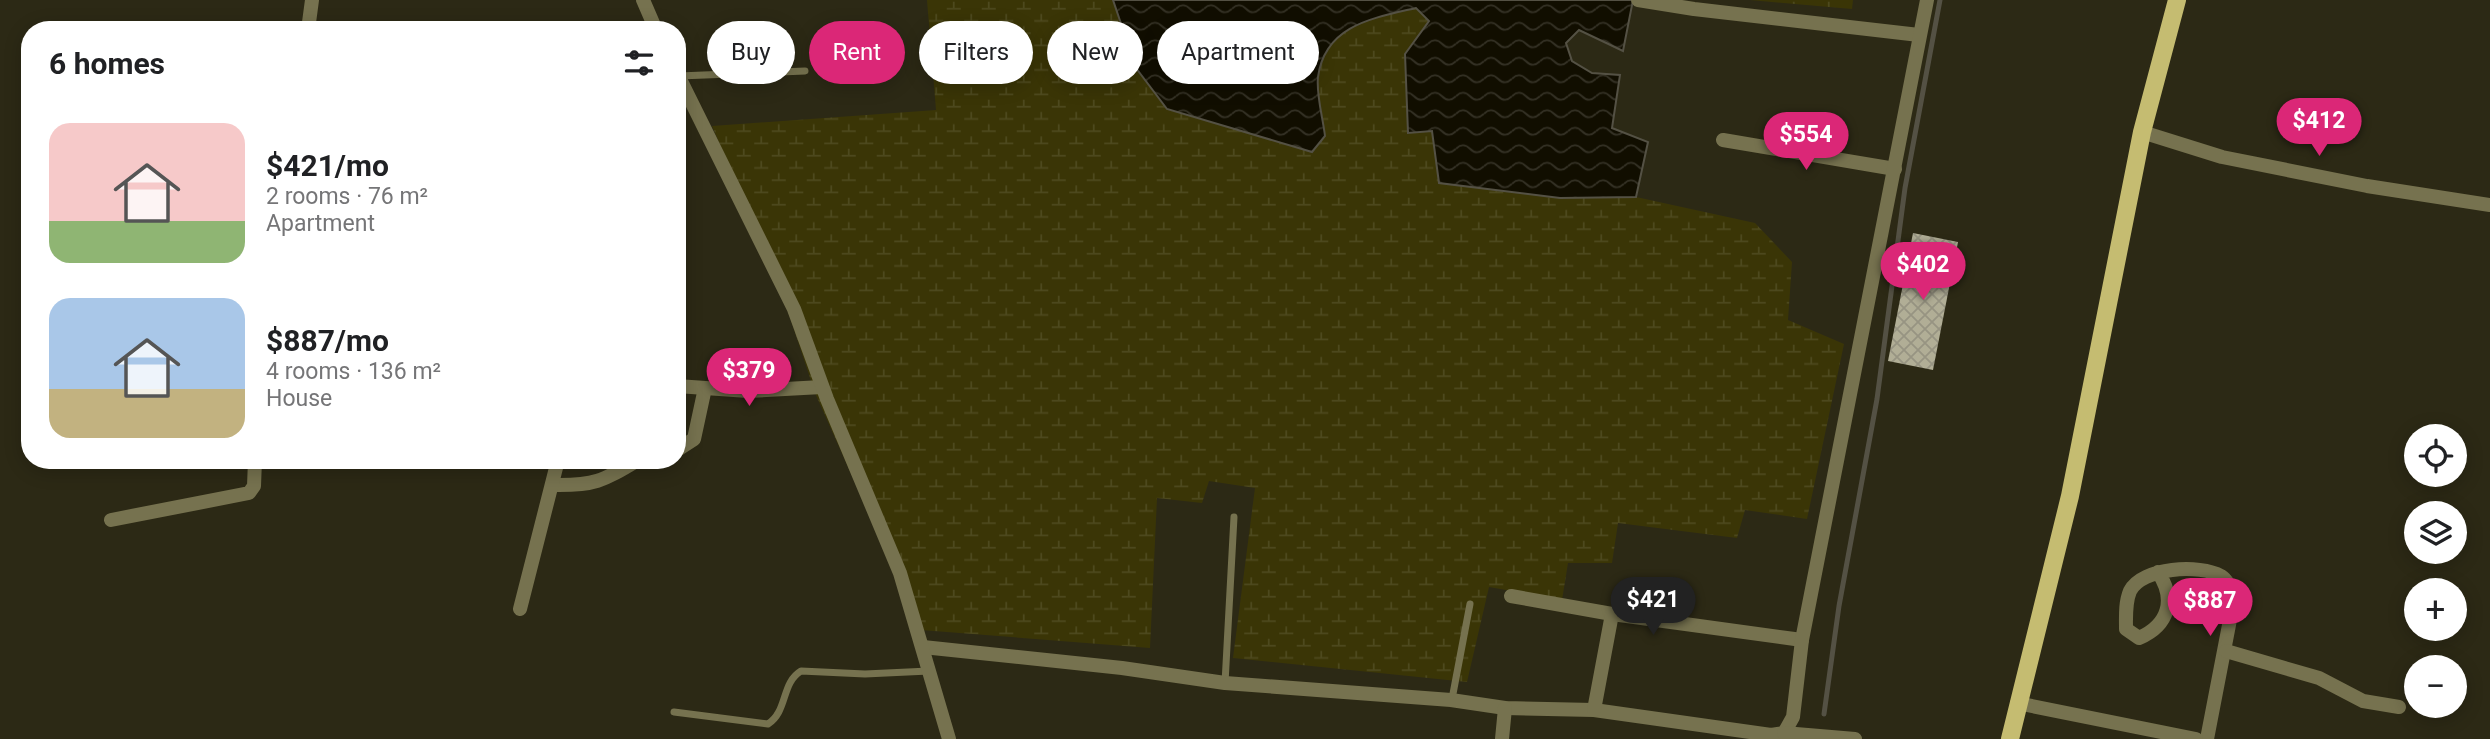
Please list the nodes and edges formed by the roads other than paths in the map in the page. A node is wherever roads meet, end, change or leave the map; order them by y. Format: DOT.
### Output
graph roads {
  1 [pos="312,0"];
  2 [pos="643,0"];
  3 [pos="1638,0"];
  4 [pos="1927,0"];
  5 [pos="2177,0"];
  6 [pos="309,21"];
  7 [pos="652,21"];
  8 [pos="1919,35"];
  9 [pos="806,71"];
  10 [pos="686,74"];
  11 [pos="686,90"];
  12 [pos="2142,132"];
  13 [pos="1723,140"];
  14 [pos="1895,169"];
  15 [pos="2490,205"];
  16 [pos="686,387"];
  17 [pos="822,387"];
  18 [pos="705,388"];
  19 [pos="686,444"];
  20 [pos="255,469"];
  21 [pos="556,469"];
  22 [pos="624,469"];
  23 [pos="552,485"];
  24 [pos="1234,517"];
  25 [pos="111,520"];
  26 [pos="2158,572"];
  27 [pos="1511,596"];
  28 [pos="1470,604"];
  29 [pos="520,609"];
  30 [pos="1612,614"];
  31 [pos="1802,640"];
  32 [pos="923,647"];
  33 [pos="2226,651"];
  34 [pos="930,671"];
  35 [pos="1224,683"];
  36 [pos="1451,701"];
  37 [pos="2017,703"];
  38 [pos="2399,707"];
  39 [pos="1505,708"];
  40 [pos="1594,710"];
  41 [pos="674,712"];
  42 [pos="1784,733"];
  43 [pos="1807,737"];
  44 [pos="949,739"];
  45 [pos="1502,739"];
  46 [pos="1855,739"];
  47 [pos="2010,739"];
  48 [pos="2196,739"];
  49 [pos="2207,739"];
  1 -- 6 [label="street"];
  2 -- 7 [label="street"];
  3 -- 8 [label="street"];
  4 -- 8 [label="street"];
  5 -- 12 [label="main road"];
  8 -- 14 [label="street"];
  9 -- 10 [label="lane"];
  11 -- 17 [label="street"];
  12 -- 15 [label="street"];
  12 -- 37 [label="main road"];
  13 -- 14 [label="street"];
  14 -- 31 [label="street"];
  16 -- 18 [label="street"];
  17 -- 18 [label="street"];
  17 -- 32 [label="street"];
  18 -- 19 [label="street"];
  20 -- 25 [label="street"];
  21 -- 23 [label="street"];
  22 -- 23 [label="street"];
  23 -- 29 [label="street"];
  24 -- 35 [label="lane"];
  26 -- 33 [label="street"];
  27 -- 30 [label="street"];
  28 -- 36 [label="lane"];
  30 -- 31 [label="street"];
  30 -- 40 [label="street"];
  31 -- 42 [label="street"];
  32 -- 34 [label="street"];
  32 -- 35 [label="street"];
  33 -- 38 [label="street"];
  33 -- 49 [label="street"];
  34 -- 41 [label="lane"];
  34 -- 44 [label="street"];
  35 -- 36 [label="street"];
  36 -- 39 [label="street"];
  37 -- 47 [label="main road"];
  37 -- 48 [label="street"];
  39 -- 40 [label="street"];
  39 -- 45 [label="street"];
  40 -- 42 [label="street"];
  42 -- 43 [label="street"];
  43 -- 46 [label="street"];
}
